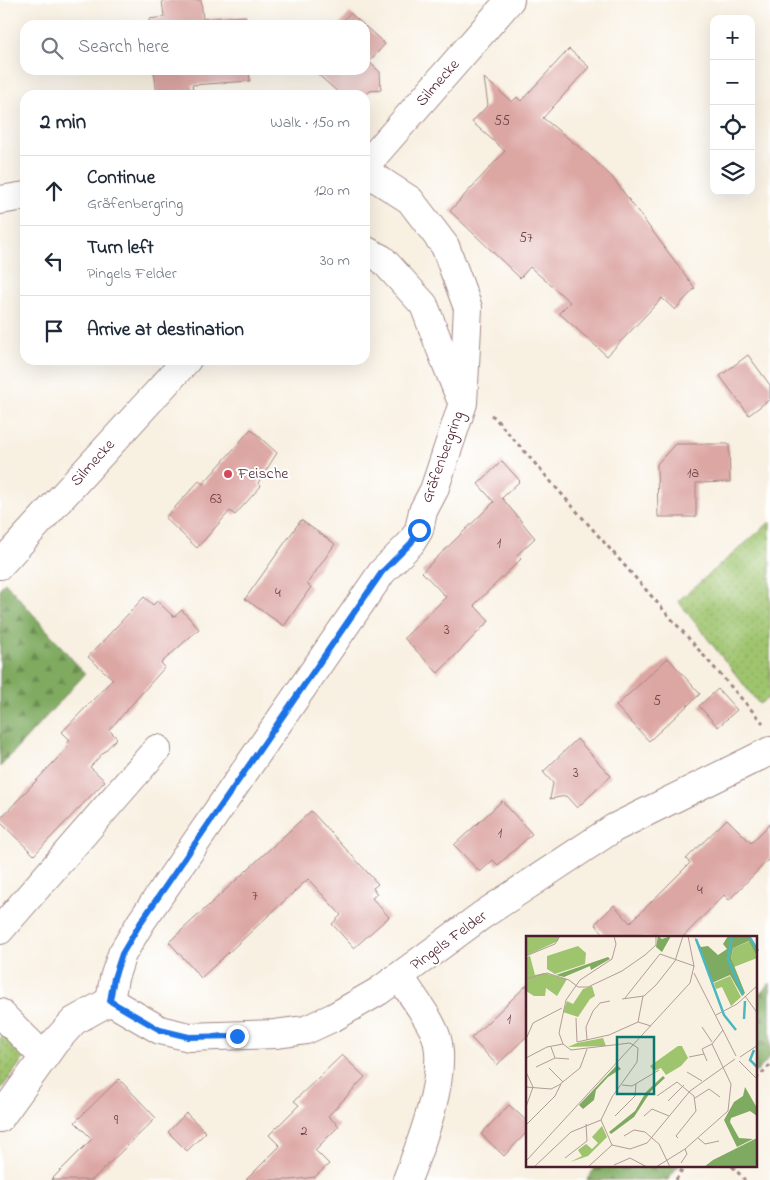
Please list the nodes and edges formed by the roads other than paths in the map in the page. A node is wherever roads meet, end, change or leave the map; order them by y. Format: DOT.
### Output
graph roads {
  1 [pos="510,0"];
  2 [pos="370,160"];
  3 [pos="370,174"];
  4 [pos="20,197"];
  5 [pos="0,200"];
  6 [pos="370,253"];
  7 [pos="181,365"];
  8 [pos="463,403"];
  9 [pos="0,565"];
  10 [pos="157,749"];
  11 [pos="770,751"];
  12 [pos="0,930"];
  13 [pos="400,977"];
  14 [pos="110,1001"];
  15 [pos="1,1015"];
  16 [pos="44,1057"];
  17 [pos="0,1118"];
  18 [pos="407,1180"];
  1 -- 2 [label="street, Silmecke"];
  3 -- 8 [label="street, Gräfenbergring"];
  4 -- 5 [label="street"];
  6 -- 8 [label="street, Gräfenbergring"];
  7 -- 9 [label="street, Silmecke"];
  8 -- 14 [label="street, Gräfenbergring"];
  10 -- 12 [label="street"];
  11 -- 13 [label="street, Pingels Felder"];
  13 -- 14 [label="street, Pingels Felder"];
  13 -- 18 [label="street"];
  14 -- 16 [label="street"];
  15 -- 16 [label="street"];
  16 -- 17 [label="street"];
}
